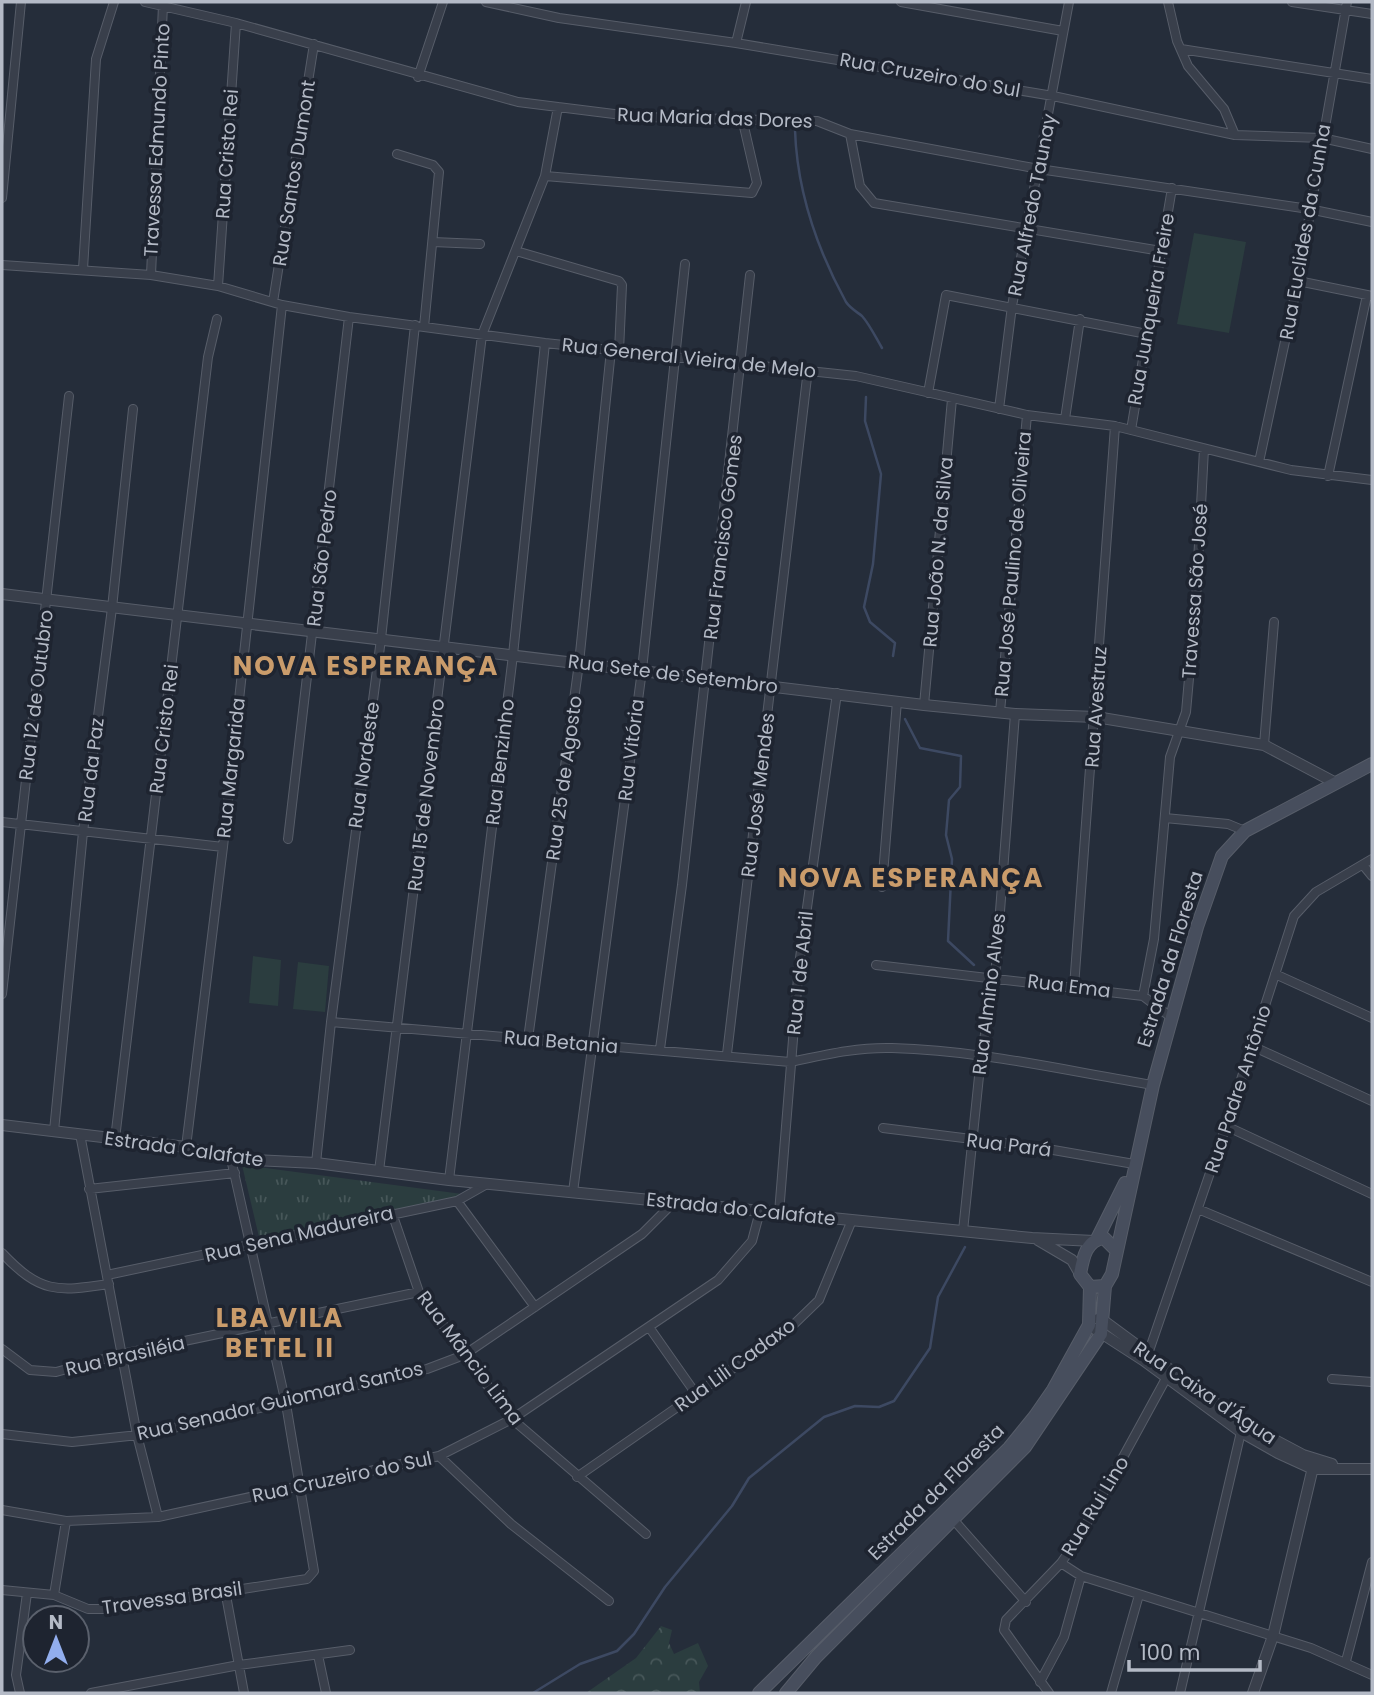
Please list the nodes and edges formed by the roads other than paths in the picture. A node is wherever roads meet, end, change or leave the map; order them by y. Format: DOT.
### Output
graph roads {
  1 [pos="21,2"];
  2 [pos="114,2"];
  3 [pos="145,2"];
  4 [pos="443,2"];
  5 [pos="486,2"];
  6 [pos="746,2"];
  7 [pos="901,2"];
  8 [pos="1069,2"];
  9 [pos="1168,2"];
  10 [pos="1292,2"];
  11 [pos="163,5"];
  12 [pos="940,5"];
  13 [pos="1346,6"];
  14 [pos="1372,14"];
  15 [pos="236,23"];
  16 [pos="1063,31"];
  17 [pos="736,43"];
  18 [pos="314,44"];
  19 [pos="1181,50"];
  20 [pos="1334,73"];
  21 [pos="418,76"];
  22 [pos="1372,79"];
  23 [pos="1053,96"];
  24 [pos="558,107"];
  25 [pos="742,118"];
  26 [pos="850,134"];
  27 [pos="1235,135"];
  28 [pos="1322,138"];
  29 [pos="1372,149"];
  30 [pos="397,154"];
  31 [pos="1039,169"];
  32 [pos="545,176"];
  33 [pos="1172,188"];
  34 [pos="2,198"];
  35 [pos="1309,209"];
  36 [pos="1372,222"];
  37 [pos="1026,230"];
  38 [pos="433,242"];
  39 [pos="480,244"];
  40 [pos="516,251"];
  41 [pos="1161,251"];
  42 [pos="685,264"];
  43 [pos="2,265"];
  44 [pos="83,269"];
  45 [pos="152,275"];
  46 [pos="750,275"];
  47 [pos="1298,281"];
  48 [pos="218,286"];
  49 [pos="1369,295"];
  50 [pos="278,303"];
  51 [pos="1012,306"];
  52 [pos="349,317"];
  53 [pos="217,319"];
  54 [pos="1080,319"];
  55 [pos="419,326"];
  56 [pos="1147,334"];
  57 [pos="482,335"];
  58 [pos="545,344"];
  59 [pos="615,351"];
  60 [pos="676,358"];
  61 [pos="743,362"];
  62 [pos="808,369"];
  63 [pos="928,393"];
  64 [pos="69,396"];
  65 [pos="952,399"];
  66 [pos="133,409"];
  67 [pos="999,409"];
  68 [pos="1027,415"];
  69 [pos="1065,419"];
  70 [pos="1115,426"];
  71 [pos="1131,430"];
  72 [pos="1204,449"];
  73 [pos="1259,462"];
  74 [pos="1328,476"];
  75 [pos="1372,480"];
  76 [pos="2,594"];
  77 [pos="48,600"];
  78 [pos="112,608"];
  79 [pos="177,616"];
  80 [pos="245,622"];
  81 [pos="1274,622"];
  82 [pos="314,630"];
  83 [pos="381,639"];
  84 [pos="445,646"];
  85 [pos="513,655"];
  86 [pos="579,663"];
  87 [pos="642,670"];
  88 [pos="706,677"];
  89 [pos="771,685"];
  90 [pos="837,693"];
  91 [pos="897,701"];
  92 [pos="924,705"];
  93 [pos="1000,712"];
  94 [pos="1015,714"];
  95 [pos="1096,717"];
  96 [pos="1178,731"];
  97 [pos="1264,745"];
  98 [pos="1372,764"];
  99 [pos="1334,782"];
  100 [pos="1165,818"];
  101 [pos="2,822"];
  102 [pos="21,824"];
  103 [pos="1245,831"];
  104 [pos="83,832"];
  105 [pos="152,839"];
  106 [pos="288,839"];
  107 [pos="223,847"];
  108 [pos="1372,859"];
  109 [pos="1363,865"];
  110 [pos="1372,876"];
  111 [pos="882,887"];
  112 [pos="876,965"];
  113 [pos="1275,974"];
  114 [pos="995,977"];
  115 [pos="1074,987"];
  116 [pos="2,994"];
  117 [pos="1143,996"];
  118 [pos="1172,1018"];
  119 [pos="1372,1018"];
  120 [pos="331,1022"];
  121 [pos="396,1029"];
  122 [pos="467,1034"];
  123 [pos="528,1039"];
  124 [pos="593,1045"];
  125 [pos="1252,1046"];
  126 [pos="660,1049"];
  127 [pos="727,1054"];
  128 [pos="981,1057"];
  129 [pos="790,1062"];
  130 [pos="1153,1085"];
  131 [pos="1372,1101"];
  132 [pos="2,1125"];
  133 [pos="1226,1126"];
  134 [pos="883,1128"];
  135 [pos="54,1131"];
  136 [pos="80,1134"];
  137 [pos="115,1139"];
  138 [pos="972,1140"];
  139 [pos="186,1147"];
  140 [pos="231,1159"];
  141 [pos="316,1164"];
  142 [pos="1134,1164"];
  143 [pos="379,1171"];
  144 [pos="235,1173"];
  145 [pos="449,1180"];
  146 [pos="487,1184"];
  147 [pos="89,1189"];
  148 [pos="573,1192"];
  149 [pos="1372,1194"];
  150 [pos="457,1201"];
  151 [pos="674,1202"];
  152 [pos="1198,1209"];
  153 [pos="760,1211"];
  154 [pos="392,1213"];
  155 [pos="779,1213"];
  156 [pos="852,1220"];
  157 [pos="963,1231"];
  158 [pos="1032,1238"];
  159 [pos="1096,1240"];
  160 [pos="253,1245"];
  161 [pos="1116,1250"];
  162 [pos="2,1254"];
  163 [pos="1080,1273"];
  164 [pos="108,1280"];
  165 [pos="1372,1282"];
  166 [pos="1105,1286"];
  167 [pos="1090,1287"];
  168 [pos="419,1292"];
  169 [pos="535,1307"];
  170 [pos="1090,1321"];
  171 [pos="1104,1321"];
  172 [pos="267,1325"];
  173 [pos="649,1327"];
  174 [pos="1101,1334"];
  175 [pos="2,1349"];
  176 [pos="122,1354"];
  177 [pos="1148,1354"];
  178 [pos="464,1355"];
  179 [pos="1168,1374"];
  180 [pos="1332,1380"];
  181 [pos="1372,1382"];
  182 [pos="696,1394"];
  183 [pos="286,1404"];
  184 [pos="512,1419"];
  185 [pos="1241,1432"];
  186 [pos="2,1434"];
  187 [pos="137,1435"];
  188 [pos="439,1457"];
  189 [pos="1287,1457"];
  190 [pos="1313,1464"];
  191 [pos="1372,1469"];
  192 [pos="577,1477"];
  193 [pos="300,1485"];
  194 [pos="1308,1489"];
  195 [pos="2,1510"];
  196 [pos="158,1517"];
  197 [pos="952,1518"];
  198 [pos="66,1521"];
  199 [pos="646,1534"];
  200 [pos="1372,1562"];
  201 [pos="1061,1563"];
  202 [pos="1081,1576"];
  203 [pos="2,1590"];
  204 [pos="225,1590"];
  205 [pos="27,1592"];
  206 [pos="54,1595"];
  207 [pos="1139,1595"];
  208 [pos="608,1601"];
  209 [pos="1026,1602"];
  210 [pos="1201,1613"];
  211 [pos="1273,1636"];
  212 [pos="350,1650"];
  213 [pos="318,1655"];
  214 [pos="1346,1661"];
  215 [pos="239,1665"];
  216 [pos="1372,1675"];
  217 [pos="1040,1682"];
  218 [pos="20,1693"];
  219 [pos="90,1693"];
  220 [pos="244,1693"];
  221 [pos="326,1693"];
  222 [pos="759,1693"];
  223 [pos="786,1693"];
  224 [pos="1049,1693"];
  225 [pos="1111,1693"];
  226 [pos="1180,1693"];
  227 [pos="1253,1693"];
  1 -- 34 [label="street"];
  2 -- 44 [label="street"];
  3 -- 11 [label="street, Rua Maria das Dores"];
  4 -- 21 [label="street"];
  5 -- 17 [label="street, Rua Cruzeiro do Sul"];
  6 -- 17 [label="street"];
  7 -- 12 [label="street"];
  8 -- 16 [label="street, Rua Alfredo Taunay"];
  9 -- 19 [label="street"];
  10 -- 13 [label="street"];
  11 -- 15 [label="street, Rua Maria das Dores"];
  11 -- 45 [label="street, Travessa Edmundo Pinto"];
  12 -- 16 [label="street"];
  13 -- 14 [label="street"];
  13 -- 20 [label="street, Rua Euclides da Cunha"];
  15 -- 18 [label="street, Rua Maria das Dores"];
  15 -- 48 [label="street, Rua Cristo Rei"];
  16 -- 23 [label="street, Rua Alfredo Taunay"];
  17 -- 23 [label="street, Rua Cruzeiro do Sul"];
  18 -- 21 [label="street, Rua Maria das Dores"];
  18 -- 50 [label="street, Rua Santos Dumont"];
  19 -- 20 [label="street"];
  19 -- 27 [label="street"];
  20 -- 22 [label="street"];
  20 -- 28 [label="street, Rua Euclides da Cunha"];
  21 -- 24 [label="street, Rua Maria das Dores"];
  23 -- 27 [label="street, Rua Cruzeiro do Sul"];
  23 -- 31 [label="street, Rua Alfredo Taunay"];
  24 -- 25 [label="street, Rua Maria das Dores"];
  24 -- 32 [label="street, Rua 15 de Novembro"];
  25 -- 26 [label="street, Rua Maria das Dores"];
  25 -- 32 [label="street"];
  26 -- 31 [label="street, Rua Maria das Dores"];
  26 -- 37 [label="street"];
  27 -- 28 [label="street, Rua Cruzeiro do Sul"];
  28 -- 29 [label="street, Rua Cruzeiro do Sul"];
  28 -- 35 [label="street, Rua Euclides da Cunha"];
  30 -- 38 [label="street, Rua Nordeste"];
  31 -- 33 [label="street, Rua Maria das Dores"];
  31 -- 37 [label="street, Rua Alfredo Taunay"];
  32 -- 40 [label="street, Rua 15 de Novembro"];
  33 -- 35 [label="street, Rua Maria das Dores"];
  33 -- 41 [label="street, Rua Junqueira Freire"];
  35 -- 36 [label="street, Rua Maria das Dores"];
  35 -- 47 [label="street, Rua Euclides da Cunha"];
  37 -- 41 [label="street"];
  37 -- 51 [label="street, Rua Alfredo Taunay"];
  38 -- 39 [label="street"];
  38 -- 55 [label="street, Rua Nordeste"];
  40 -- 57 [label="street, Rua 15 de Novembro"];
  40 -- 59 [label="street, Rua 25 de Agosto"];
  41 -- 56 [label="street, Rua Junqueira Freire"];
  42 -- 60 [label="street, Rua Vitória"];
  43 -- 44 [label="street, Rua General Vieira de Melo"];
  44 -- 45 [label="street, Rua General Vieira de Melo"];
  45 -- 48 [label="street, Rua General Vieira de Melo"];
  46 -- 61 [label="street, Rua Francisco Gomes"];
  47 -- 49 [label="street"];
  47 -- 73 [label="street, Rua Euclides da Cunha"];
  48 -- 50 [label="street, Rua General Vieira de Melo"];
  49 -- 74 [label="street"];
  50 -- 52 [label="street, Rua General Vieira de Melo"];
  50 -- 80 [label="street, Rua Margarida"];
  51 -- 54 [label="street"];
  51 -- 63 [label="street"];
  51 -- 67 [label="street, Rua Alfredo Taunay"];
  52 -- 55 [label="street, Rua General Vieira de Melo"];
  52 -- 82 [label="street, Rua São Pedro"];
  53 -- 79 [label="street, Rua Cristo Rei"];
  54 -- 56 [label="street"];
  54 -- 69 [label="street"];
  55 -- 57 [label="street, Rua General Vieira de Melo"];
  55 -- 83 [label="street, Rua Nordeste"];
  56 -- 71 [label="street, Rua Junqueira Freire"];
  57 -- 58 [label="street, Rua General Vieira de Melo"];
  57 -- 84 [label="street, Rua 15 de Novembro"];
  58 -- 59 [label="street, Rua General Vieira de Melo"];
  58 -- 85 [label="street, Rua Benzinho"];
  59 -- 60 [label="street, Rua General Vieira de Melo"];
  59 -- 86 [label="street, Rua 25 de Agosto"];
  60 -- 61 [label="street, Rua General Vieira de Melo"];
  60 -- 87 [label="street, Rua Vitória"];
  61 -- 62 [label="street, Rua General Vieira de Melo"];
  61 -- 88 [label="street, Rua Francisco Gomes"];
  62 -- 63 [label="street, Rua General Vieira de Melo"];
  62 -- 89 [label="street, Rua José Mendes"];
  63 -- 65 [label="street, Rua General Vieira de Melo"];
  64 -- 77 [label="street, Rua 12 de Outubro"];
  65 -- 67 [label="street, Rua General Vieira de Melo"];
  65 -- 92 [label="street, Rua João N. da Silva"];
  66 -- 78 [label="street, Rua da Paz"];
  67 -- 68 [label="street, Rua General Vieira de Melo"];
  68 -- 69 [label="street, Rua General Vieira de Melo"];
  68 -- 93 [label="street, Rua José Paulino de Oliveira"];
  69 -- 70 [label="street, Rua General Vieira de Melo"];
  70 -- 71 [label="street, Rua General Vieira de Melo"];
  70 -- 95 [label="street, Rua Avestruz"];
  71 -- 72 [label="street, Rua General Vieira de Melo"];
  72 -- 73 [label="street, Rua General Vieira de Melo"];
  72 -- 96 [label="street, Travessa São José"];
  73 -- 74 [label="street, Rua General Vieira de Melo"];
  74 -- 75 [label="street, Rua General Vieira de Melo"];
  76 -- 77 [label="street, Rua Sete de Setembro"];
  77 -- 78 [label="street, Rua Sete de Setembro"];
  77 -- 102 [label="street, Rua 12 de Outubro"];
  78 -- 79 [label="street, Rua Sete de Setembro"];
  78 -- 104 [label="street, Rua da Paz"];
  79 -- 80 [label="street, Rua Sete de Setembro"];
  79 -- 105 [label="street, Rua Cristo Rei"];
  80 -- 82 [label="street, Rua Sete de Setembro"];
  80 -- 107 [label="street, Rua Margarida"];
  81 -- 97 [label="street"];
  82 -- 83 [label="street, Rua Sete de Setembro"];
  82 -- 106 [label="street, Rua São Pedro"];
  83 -- 84 [label="street, Rua Sete de Setembro"];
  83 -- 120 [label="street, Rua Nordeste"];
  84 -- 85 [label="street, Rua Sete de Setembro"];
  84 -- 121 [label="street, Rua 15 de Novembro"];
  85 -- 86 [label="street, Rua Sete de Setembro"];
  85 -- 122 [label="street, Rua Benzinho"];
  86 -- 87 [label="street, Rua Sete de Setembro"];
  86 -- 123 [label="street, Rua 25 de Agosto"];
  87 -- 88 [label="street, Rua Sete de Setembro"];
  87 -- 124 [label="street, Rua Vitória"];
  88 -- 89 [label="street, Rua Sete de Setembro"];
  88 -- 126 [label="street, Rua Francisco Gomes"];
  89 -- 90 [label="street, Rua Sete de Setembro"];
  89 -- 127 [label="street, Rua José Mendes"];
  90 -- 91 [label="street, Rua Sete de Setembro"];
  90 -- 129 [label="street, Rua 1 de Abril"];
  91 -- 92 [label="street, Rua Sete de Setembro"];
  91 -- 111 [label="street"];
  92 -- 93 [label="street, Rua Sete de Setembro"];
  93 -- 94 [label="street, Rua Sete de Setembro"];
  94 -- 95 [label="street, Rua Sete de Setembro"];
  94 -- 114 [label="street, Rua Almino Alves"];
  95 -- 96 [label="street, Rua Sete de Setembro"];
  95 -- 115 [label="street, Rua Avestruz"];
  96 -- 97 [label="street, Rua Sete de Setembro"];
  96 -- 100 [label="street, Travessa São José"];
  97 -- 99 [label="street, Rua Sete de Setembro"];
  98 -- 99 [label="main road, Estrada da Floresta"];
  99 -- 103 [label="main road, Estrada da Floresta"];
  100 -- 103 [label="street"];
  100 -- 117 [label="street, Travessa São José"];
  101 -- 102 [label="street"];
  102 -- 104 [label="street"];
  102 -- 116 [label="street, Rua 12 de Outubro"];
  103 -- 118 [label="main road, Estrada da Floresta"];
  104 -- 105 [label="street"];
  104 -- 135 [label="street, Rua da Paz"];
  105 -- 107 [label="street"];
  105 -- 137 [label="street, Rua Cristo Rei"];
  107 -- 139 [label="street, Rua Margarida"];
  108 -- 109 [label="street, Rua Padre Antônio"];
  109 -- 110 [label="street"];
  109 -- 113 [label="street, Rua Padre Antônio"];
  112 -- 114 [label="street, Rua Ema"];
  113 -- 119 [label="street"];
  113 -- 125 [label="street, Rua Padre Antônio"];
  114 -- 115 [label="street, Rua Ema"];
  114 -- 128 [label="street, Rua Almino Alves"];
  115 -- 117 [label="street, Rua Ema"];
  117 -- 118 [label="street, Rua Ema"];
  118 -- 130 [label="main road, Estrada da Floresta"];
  120 -- 121 [label="street, Rua Betania"];
  120 -- 141 [label="street, Rua Nordeste"];
  121 -- 122 [label="street, Rua Betania"];
  121 -- 143 [label="street, Rua 15 de Novembro"];
  122 -- 123 [label="street, Rua Betania"];
  122 -- 145 [label="street, Rua Benzinho"];
  123 -- 124 [label="street, Rua Betania"];
  124 -- 126 [label="street, Rua Betania"];
  124 -- 148 [label="street, Rua Vitória"];
  125 -- 131 [label="street"];
  125 -- 133 [label="street, Rua Padre Antônio"];
  126 -- 127 [label="street, Rua Betania"];
  127 -- 129 [label="street, Rua Betania"];
  128 -- 129 [label="street, Rua Betania"];
  128 -- 130 [label="street, Rua Betania"];
  128 -- 138 [label="street, Rua Almino Alves"];
  129 -- 155 [label="street, Rua 1 de Abril"];
  130 -- 142 [label="main road, Estrada da Floresta"];
  132 -- 135 [label="street, Estrada Calafate"];
  133 -- 149 [label="street"];
  133 -- 152 [label="street, Rua Padre Antônio"];
  134 -- 138 [label="street, Rua Pará"];
  135 -- 136 [label="street, Estrada Calafate"];
  136 -- 137 [label="street, Estrada Calafate"];
  136 -- 147 [label="street"];
  137 -- 139 [label="street, Estrada Calafate"];
  138 -- 142 [label="street, Rua Pará"];
  138 -- 157 [label="street, Rua Almino Alves"];
  139 -- 140 [label="street, Estrada Calafate"];
  140 -- 141 [label="street, Estrada Calafate"];
  140 -- 144 [label="street"];
  141 -- 143 [label="street, Estrada Calafate"];
  142 -- 159 [label="main road, Estrada da Floresta"];
  142 -- 161 [label="main road, Estrada da Floresta"];
  143 -- 145 [label="street, Estrada Calafate"];
  144 -- 147 [label="street"];
  144 -- 160 [label="street"];
  145 -- 146 [label="street, Estrada do Calafate"];
  146 -- 148 [label="street, Estrada do Calafate"];
  146 -- 150 [label="street, Rua Sena Madureira"];
  147 -- 164 [label="street"];
  148 -- 151 [label="street, Estrada do Calafate"];
  150 -- 154 [label="street, Rua Sena Madureira"];
  150 -- 169 [label="street"];
  151 -- 153 [label="street, Estrada do Calafate"];
  151 -- 169 [label="street, Rua Senador Guiomard Santos"];
  152 -- 165 [label="street"];
  152 -- 177 [label="street, Rua Padre Antônio"];
  153 -- 155 [label="street, Estrada do Calafate"];
  153 -- 173 [label="street, Rua Cruzeiro do Sul"];
  154 -- 160 [label="street, Rua Sena Madureira"];
  154 -- 168 [label="street, Rua Mâncio Lima"];
  155 -- 156 [label="street, Estrada do Calafate"];
  156 -- 157 [label="street, Estrada do Calafate"];
  156 -- 182 [label="street, Rua Lili Cadaxo"];
  157 -- 158 [label="street, Estrada do Calafate"];
  158 -- 159 [label="street, Estrada do Calafate"];
  158 -- 163 [label="street, Estrada do Calafate"];
  159 -- 161 [label="main road"];
  159 -- 163 [label="main road"];
  160 -- 164 [label="street, Rua Sena Madureira"];
  160 -- 172 [label="street"];
  161 -- 166 [label="main road"];
  162 -- 164 [label="street, Rua Sena Madureira"];
  163 -- 167 [label="main road"];
  164 -- 176 [label="street"];
  166 -- 167 [label="main road"];
  166 -- 171 [label="main road, Estrada da Floresta"];
  167 -- 170 [label="main road"];
  168 -- 172 [label="street, Rua Brasiléia"];
  168 -- 178 [label="street, Rua Mâncio Lima"];
  169 -- 178 [label="street, Rua Senador Guiomard Santos"];
  170 -- 171 [label="street, Rua Caixa d'Água"];
  170 -- 174 [label="street, Rua Caixa d'Água"];
  170 -- 222 [label="main road, Estrada da Floresta"];
  171 -- 174 [label="main road, Estrada da Floresta"];
  171 -- 177 [label="street, Rua Caixa d'Água"];
  172 -- 176 [label="street, Rua Brasiléia"];
  172 -- 183 [label="street"];
  173 -- 182 [label="street"];
  173 -- 184 [label="street, Rua Cruzeiro do Sul"];
  174 -- 179 [label="street, Rua Caixa d'Água"];
  174 -- 197 [label="main road, Estrada da Floresta"];
  175 -- 176 [label="street, Rua Brasiléia"];
  176 -- 187 [label="street"];
  177 -- 179 [label="street, Rua Caixa d'Água"];
  178 -- 183 [label="street, Rua Senador Guiomard Santos"];
  178 -- 184 [label="street, Rua Mâncio Lima"];
  179 -- 185 [label="street, Rua Caixa d'Água"];
  179 -- 190 [label="street, Rua Caixa d'Água"];
  179 -- 201 [label="street, Rua Rui Lino"];
  180 -- 181 [label="street"];
  182 -- 192 [label="street, Rua Lili Cadaxo"];
  183 -- 187 [label="street, Rua Senador Guiomard Santos"];
  183 -- 193 [label="street"];
  184 -- 188 [label="street, Rua Cruzeiro do Sul"];
  184 -- 192 [label="street, Rua Mâncio Lima"];
  185 -- 189 [label="street, Rua Caixa d'Água"];
  185 -- 210 [label="street"];
  186 -- 187 [label="street, Rua Senador Guiomard Santos"];
  187 -- 196 [label="street"];
  188 -- 193 [label="street, Rua Cruzeiro do Sul"];
  188 -- 208 [label="street"];
  189 -- 190 [label="street, Rua Caixa d'Água"];
  189 -- 194 [label="street"];
  190 -- 191 [label="street, Rua Caixa d'Água"];
  190 -- 194 [label="street"];
  192 -- 199 [label="street, Rua Mâncio Lima"];
  193 -- 196 [label="street, Rua Cruzeiro do Sul"];
  193 -- 204 [label="street, Travessa Brasil"];
  194 -- 211 [label="street"];
  195 -- 198 [label="street, Rua Cruzeiro do Sul"];
  196 -- 198 [label="street, Rua Cruzeiro do Sul"];
  197 -- 209 [label="street"];
  197 -- 223 [label="main road, Estrada da Floresta"];
  198 -- 206 [label="street"];
  200 -- 214 [label="street"];
  201 -- 202 [label="street"];
  201 -- 209 [label="street, Rua Rui Lino"];
  202 -- 207 [label="street"];
  202 -- 217 [label="street"];
  203 -- 205 [label="street, Travessa Brasil"];
  204 -- 206 [label="street, Travessa Brasil"];
  204 -- 215 [label="street"];
  205 -- 206 [label="street, Travessa Brasil"];
  205 -- 218 [label="street"];
  207 -- 210 [label="street"];
  207 -- 225 [label="street"];
  209 -- 217 [label="street, Rua Rui Lino"];
  210 -- 211 [label="street"];
  210 -- 226 [label="street"];
  211 -- 214 [label="street"];
  211 -- 227 [label="street"];
  212 -- 213 [label="street"];
  213 -- 215 [label="street"];
  213 -- 221 [label="street"];
  214 -- 216 [label="street"];
  215 -- 219 [label="street"];
  215 -- 220 [label="street"];
  217 -- 224 [label="street"];
}
